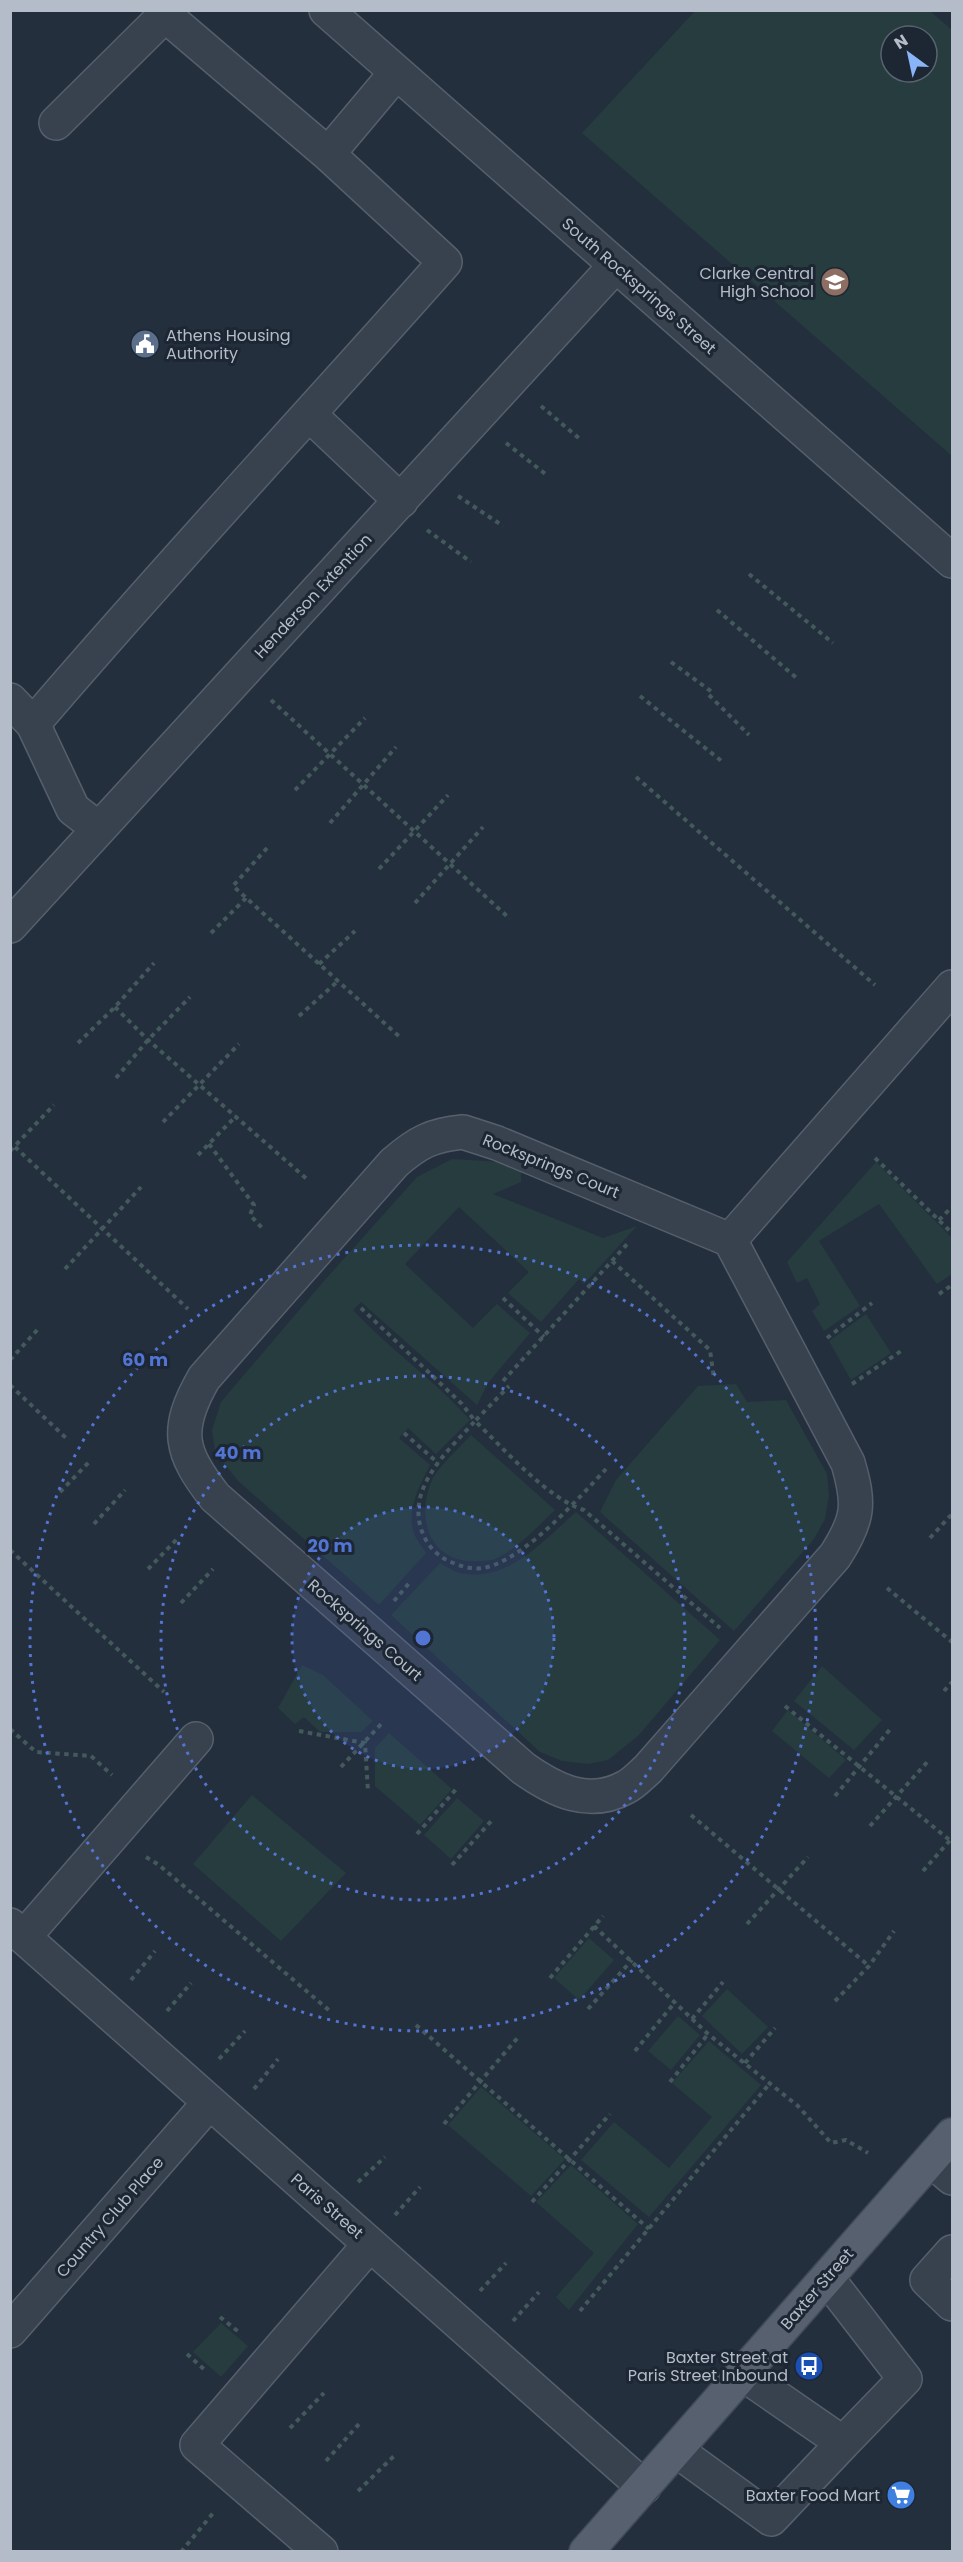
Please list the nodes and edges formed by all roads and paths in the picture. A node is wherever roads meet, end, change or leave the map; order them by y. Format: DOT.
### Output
graph roads {
  1 [pos="326,10"];
  2 [pos="396,73"];
  3 [pos="56,123"];
  4 [pos="328,154"];
  5 [pos="616,266"];
  6 [pos="538,404"];
  7 [pos="310,415"];
  8 [pos="581,440"];
  9 [pos="503,441"];
  10 [pos="548,476"];
  11 [pos="454,494"];
  12 [pos="401,501"];
  13 [pos="503,526"];
  14 [pos="424,527"];
  15 [pos="952,561"];
  16 [pos="471,562"];
  17 [pos="748,574"];
  18 [pos="717,610"];
  19 [pos="833,643"];
  20 [pos="671,662"];
  21 [pos="799,680"];
  22 [pos="640,696"];
  23 [pos="267,697"];
  24 [pos="10,700"];
  25 [pos="365,718"];
  26 [pos="33,724"];
  27 [pos="749,735"];
  28 [pos="396,747"];
  29 [pos="330,754"];
  30 [pos="724,763"];
  31 [pos="636,777"];
  32 [pos="363,785"];
  33 [pos="295,790"];
  34 [pos="448,795"];
  35 [pos="330,823"];
  36 [pos="483,827"];
  37 [pos="99,829"];
  38 [pos="416,833"];
  39 [pos="267,848"];
  40 [pos="450,864"];
  41 [pos="379,869"];
  42 [pos="246,898"];
  43 [pos="415,903"];
  44 [pos="510,919"];
  45 [pos="10,926"];
  46 [pos="355,931"];
  47 [pos="211,933"];
  48 [pos="154,963"];
  49 [pos="319,964"];
  50 [pos="338,981"];
  51 [pos="875,985"];
  52 [pos="952,987"];
  53 [pos="190,998"];
  54 [pos="115,1007"];
  55 [pos="299,1016"];
  56 [pos="148,1040"];
  57 [pos="402,1040"];
  58 [pos="78,1043"];
  59 [pos="239,1044"];
  60 [pos="116,1078"];
  61 [pos="200,1085"];
  62 [pos="54,1105"];
  63 [pos="236,1116"];
  64 [pos="163,1122"];
  65 [pos="209,1144"];
  66 [pos="15,1147"];
  67 [pos="10,1151"];
  68 [pos="198,1155"];
  69 [pos="875,1158"];
  70 [pos="308,1180"];
  71 [pos="141,1186"];
  72 [pos="952,1207"];
  73 [pos="658,1210"];
  74 [pos="939,1220"];
  75 [pos="102,1229"];
  76 [pos="263,1229"];
  77 [pos="952,1233"];
  78 [pos="730,1240"];
  79 [pos="612,1262"];
  80 [pos="65,1269"];
  81 [pos="952,1285"];
  82 [pos="939,1294"];
  83 [pos="503,1298"];
  84 [pos="872,1303"];
  85 [pos="361,1308"];
  86 [pos="188,1309"];
  87 [pos="39,1328"];
  88 [pos="544,1337"];
  89 [pos="824,1340"];
  90 [pos="904,1349"];
  91 [pos="10,1360"];
  92 [pos="714,1379"];
  93 [pos="503,1381"];
  94 [pos="10,1385"];
  95 [pos="509,1386"];
  96 [pos="849,1386"];
  97 [pos="476,1421"];
  98 [pos="404,1432"];
  99 [pos="66,1438"];
  100 [pos="91,1460"];
  101 [pos="438,1463"];
  102 [pos="606,1469"];
  103 [pos="125,1490"];
  104 [pos="60,1492"];
  105 [pos="570,1505"];
  106 [pos="952,1514"];
  107 [pos="94,1524"];
  108 [pos="178,1538"];
  109 [pos="930,1538"];
  110 [pos="10,1550"];
  111 [pos="148,1569"];
  112 [pos="213,1569"];
  113 [pos="411,1581"];
  114 [pos="887,1588"];
  115 [pos="181,1603"];
  116 [pos="387,1609"];
  117 [pos="952,1642"];
  118 [pos="749,1655"];
  119 [pos="952,1682"];
  120 [pos="944,1691"];
  121 [pos="164,1692"];
  122 [pos="785,1706"];
  123 [pos="383,1722"];
  124 [pos="892,1727"];
  125 [pos="10,1729"];
  126 [pos="299,1731"];
  127 [pos="196,1739"];
  128 [pos="365,1743"];
  129 [pos="929,1760"];
  130 [pos="341,1767"];
  131 [pos="860,1767"];
  132 [pos="458,1787"];
  133 [pos="368,1791"];
  134 [pos="835,1796"];
  135 [pos="897,1797"];
  136 [pos="141,1802"];
  137 [pos="691,1815"];
  138 [pos="493,1819"];
  139 [pos="870,1826"];
  140 [pos="417,1834"];
  141 [pos="952,1840"];
  142 [pos="137,1857"];
  143 [pos="808,1857"];
  144 [pos="453,1865"];
  145 [pos="923,1871"];
  146 [pos="778,1888"];
  147 [pos="603,1916"];
  148 [pos="747,1924"];
  149 [pos="594,1926"];
  150 [pos="17,1931"];
  151 [pos="894,1931"];
  152 [pos="155,1951"];
  153 [pos="632,1960"];
  154 [pos="869,1966"];
  155 [pos="550,1978"];
  156 [pos="723,1982"];
  157 [pos="191,1983"];
  158 [pos="127,1985"];
  159 [pos="835,2001"];
  160 [pos="675,2002"];
  161 [pos="588,2009"];
  162 [pos="331,2012"];
  163 [pos="162,2016"];
  164 [pos="692,2019"];
  165 [pos="417,2025"];
  166 [pos="775,2028"];
  167 [pos="245,2031"];
  168 [pos="708,2034"];
  169 [pos="520,2035"];
  170 [pos="635,2051"];
  171 [pos="278,2059"];
  172 [pos="215,2063"];
  173 [pos="745,2063"];
  174 [pos="480,2080"];
  175 [pos="670,2082"];
  176 [pos="771,2082"];
  177 [pos="250,2094"];
  178 [pos="209,2103"];
  179 [pos="610,2114"];
  180 [pos="444,2124"];
  181 [pos="952,2135"];
  182 [pos="868,2153"];
  183 [pos="385,2157"];
  184 [pos="572,2159"];
  185 [pos="942,2169"];
  186 [pos="353,2187"];
  187 [pos="420,2187"];
  188 [pos="532,2202"];
  189 [pos="391,2220"];
  190 [pos="649,2229"];
  191 [pos="370,2244"];
  192 [pos="952,2252"];
  193 [pos="506,2263"];
  194 [pos="827,2278"];
  195 [pos="539,2292"];
  196 [pos="476,2296"];
  197 [pos="952,2304"];
  198 [pos="580,2311"];
  199 [pos="220,2317"];
  200 [pos="508,2326"];
  201 [pos="10,2331"];
  202 [pos="246,2338"];
  203 [pos="187,2354"];
  204 [pos="743,2374"];
  205 [pos="213,2377"];
  206 [pos="324,2393"];
  207 [pos="359,2424"];
  208 [pos="290,2428"];
  209 [pos="843,2443"];
  210 [pos="676,2450"];
  211 [pos="394,2456"];
  212 [pos="326,2461"];
  213 [pos="644,2487"];
  214 [pos="358,2492"];
  215 [pos="217,2508"];
  216 [pos="181,2552"];
  217 [pos="321,2552"];
  218 [pos="586,2552"];
  1 -- 2 [label="street, South Rocksprings Street"];
  2 -- 4 [label="street"];
  2 -- 5 [label="street, South Rocksprings Street"];
  3 -- 4 [label="street"];
  4 -- 7 [label="street"];
  5 -- 12 [label="street, Henderson Extention"];
  5 -- 15 [label="street, South Rocksprings Street"];
  6 -- 8 [label="path"];
  7 -- 12 [label="street"];
  7 -- 26 [label="street"];
  9 -- 10 [label="path"];
  11 -- 13 [label="path"];
  12 -- 37 [label="street, Henderson Extention"];
  14 -- 16 [label="path"];
  17 -- 19 [label="path"];
  18 -- 21 [label="path"];
  20 -- 27 [label="path"];
  22 -- 30 [label="path"];
  23 -- 29 [label="path"];
  24 -- 26 [label="street"];
  25 -- 29 [label="path"];
  26 -- 37 [label="street"];
  28 -- 32 [label="path"];
  29 -- 32 [label="path"];
  29 -- 33 [label="path"];
  31 -- 51 [label="path"];
  32 -- 35 [label="path"];
  32 -- 38 [label="path"];
  34 -- 38 [label="path"];
  36 -- 40 [label="path"];
  37 -- 45 [label="street, Henderson Extention"];
  38 -- 40 [label="path"];
  38 -- 41 [label="path"];
  39 -- 42 [label="path"];
  40 -- 43 [label="path"];
  40 -- 44 [label="path"];
  42 -- 47 [label="path"];
  42 -- 49 [label="path"];
  46 -- 49 [label="path"];
  48 -- 54 [label="path"];
  49 -- 50 [label="path"];
  50 -- 55 [label="path"];
  50 -- 57 [label="path"];
  52 -- 78 [label="street"];
  53 -- 56 [label="path"];
  54 -- 56 [label="path"];
  54 -- 58 [label="path"];
  56 -- 60 [label="path"];
  56 -- 61 [label="path"];
  59 -- 61 [label="path"];
  61 -- 63 [label="path"];
  61 -- 64 [label="path"];
  62 -- 66 [label="path"];
  63 -- 65 [label="path"];
  63 -- 70 [label="path"];
  65 -- 68 [label="path"];
  65 -- 76 [label="path"];
  66 -- 67 [label="path"];
  66 -- 75 [label="path"];
  69 -- 74 [label="path"];
  71 -- 75 [label="path"];
  72 -- 74 [label="path"];
  73 -- 78 [label="street, Rocksprings Court"];
  73 -- 79 [label="path"];
  73 -- 118 [label="street, Rocksprings Court"];
  74 -- 77 [label="path"];
  75 -- 80 [label="path"];
  75 -- 86 [label="path"];
  78 -- 118 [label="street, Rocksprings Court"];
  79 -- 88 [label="path"];
  79 -- 92 [label="path"];
  81 -- 82 [label="path"];
  83 -- 88 [label="path"];
  84 -- 89 [label="path"];
  85 -- 97 [label="path"];
  87 -- 91 [label="path"];
  88 -- 93 [label="path"];
  90 -- 96 [label="path"];
  94 -- 99 [label="path"];
  95 -- 97 [label="path"];
  97 -- 101 [label="path"];
  97 -- 105 [label="path"];
  98 -- 101 [label="path"];
  100 -- 104 [label="path"];
  101 -- 105 [label="path"];
  102 -- 105 [label="path"];
  103 -- 107 [label="path"];
  105 -- 118 [label="path"];
  106 -- 109 [label="path"];
  108 -- 111 [label="path"];
  110 -- 121 [label="path"];
  112 -- 115 [label="path"];
  113 -- 116 [label="path"];
  114 -- 117 [label="path"];
  119 -- 120 [label="path"];
  122 -- 131 [label="path"];
  123 -- 128 [label="path"];
  124 -- 131 [label="path"];
  125 -- 136 [label="path"];
  126 -- 128 [label="path"];
  127 -- 136 [label="street"];
  128 -- 130 [label="path"];
  128 -- 133 [label="path"];
  129 -- 135 [label="path"];
  131 -- 134 [label="path"];
  131 -- 135 [label="path"];
  132 -- 140 [label="path"];
  135 -- 139 [label="path"];
  135 -- 141 [label="path"];
  136 -- 150 [label="street"];
  137 -- 146 [label="path"];
  138 -- 144 [label="path"];
  141 -- 145 [label="path"];
  142 -- 162 [label="path"];
  143 -- 146 [label="path"];
  146 -- 148 [label="path"];
  146 -- 154 [label="path"];
  147 -- 149 [label="path"];
  149 -- 153 [label="path"];
  149 -- 155 [label="path"];
  150 -- 178 [label="street, Paris Street"];
  151 -- 154 [label="path"];
  152 -- 158 [label="path"];
  153 -- 160 [label="path"];
  153 -- 161 [label="path"];
  154 -- 159 [label="path"];
  156 -- 164 [label="path"];
  157 -- 163 [label="path"];
  160 -- 164 [label="path"];
  160 -- 170 [label="path"];
  164 -- 168 [label="path"];
  165 -- 174 [label="path"];
  166 -- 173 [label="path"];
  167 -- 172 [label="path"];
  168 -- 173 [label="path"];
  168 -- 175 [label="path"];
  169 -- 174 [label="path"];
  171 -- 177 [label="path"];
  173 -- 176 [label="path"];
  174 -- 180 [label="path"];
  174 -- 184 [label="path"];
  176 -- 182 [label="path"];
  176 -- 190 [label="path"];
  178 -- 191 [label="street, Paris Street"];
  178 -- 201 [label="street, Country Club Place"];
  179 -- 184 [label="path"];
  181 -- 185 [label="main road, Baxter Street"];
  183 -- 186 [label="path"];
  184 -- 188 [label="path"];
  184 -- 190 [label="path"];
  185 -- 194 [label="main road, Baxter Street"];
  187 -- 189 [label="path"];
  190 -- 198 [label="path"];
  191 -- 213 [label="street, Paris Street"];
  191 -- 217 [label="street"];
  192 -- 197 [label="street"];
  193 -- 196 [label="path"];
  194 -- 204 [label="main road, Baxter Street"];
  194 -- 209 [label="street"];
  195 -- 200 [label="path"];
  199 -- 202 [label="path"];
  203 -- 205 [label="path"];
  204 -- 209 [label="street"];
  204 -- 210 [label="main road, Baxter Street"];
  206 -- 208 [label="path"];
  207 -- 212 [label="path"];
  209 -- 210 [label="street"];
  210 -- 213 [label="main road, Baxter Street"];
  211 -- 214 [label="path"];
  213 -- 218 [label="main road, Baxter Street"];
  215 -- 216 [label="path"];
}
